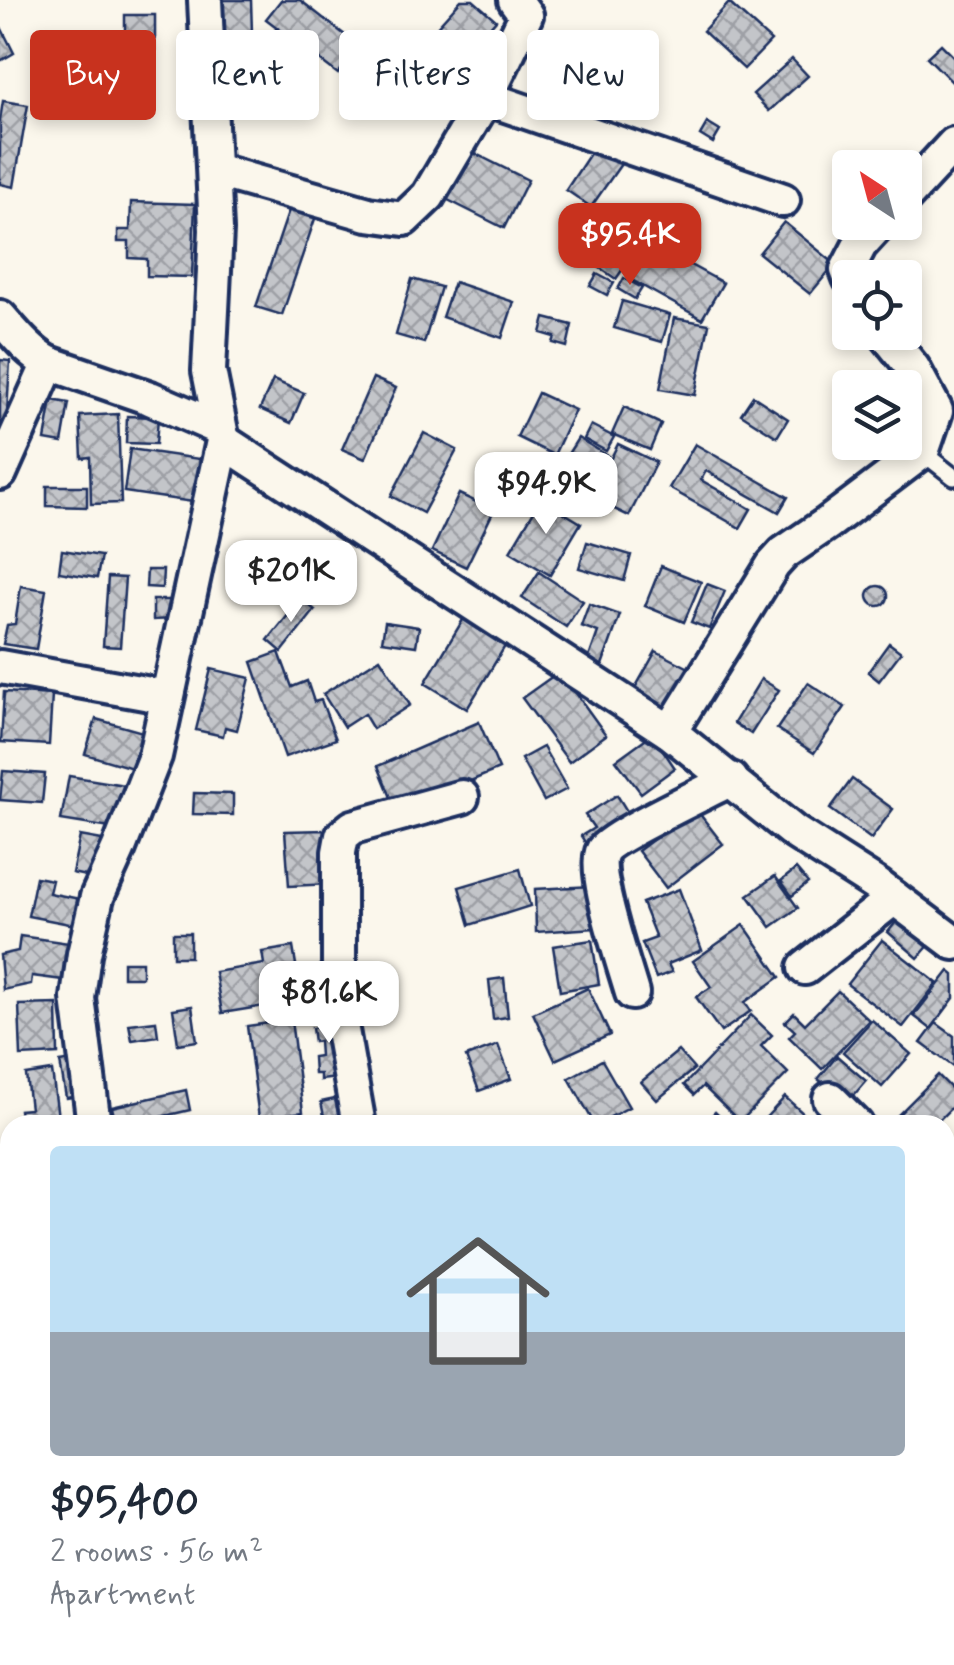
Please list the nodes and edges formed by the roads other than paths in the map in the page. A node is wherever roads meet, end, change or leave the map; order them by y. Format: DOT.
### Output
graph roads {
  1 [pos="205,0"];
  2 [pos="515,0"];
  3 [pos="507,54"];
  4 [pos="507,105"];
  5 [pos="473,120"];
  6 [pos="954,144"];
  7 [pos="214,170"];
  8 [pos="922,179"];
  9 [pos="783,200"];
  10 [pos="0,317"];
  11 [pos="898,350"];
  12 [pos="49,363"];
  13 [pos="945,408"];
  14 [pos="221,435"];
  15 [pos="922,452"];
  16 [pos="911,460"];
  17 [pos="0,473"];
  18 [pos="954,477"];
  19 [pos="0,667"];
  20 [pos="166,697"];
  21 [pos="670,732"];
  22 [pos="731,779"];
  23 [pos="462,797"];
  24 [pos="894,898"];
  25 [pos="954,943"];
  26 [pos="805,968"];
  27 [pos="632,993"];
  28 [pos="830,1099"];
  29 [pos="93,1115"];
  30 [pos="357,1115"];
  31 [pos="846,1115"];
  1 -- 7 [label="street"];
  2 -- 3 [label="street"];
  4 -- 9 [label="street"];
  5 -- 7 [label="street"];
  6 -- 8 [label="street"];
  7 -- 14 [label="street"];
  10 -- 12 [label="street"];
  11 -- 13 [label="street"];
  12 -- 14 [label="street"];
  12 -- 17 [label="street"];
  13 -- 15 [label="street"];
  14 -- 20 [label="street"];
  14 -- 21 [label="street"];
  15 -- 18 [label="lane"];
  16 -- 21 [label="street"];
  19 -- 20 [label="street"];
  20 -- 29 [label="street"];
  21 -- 22 [label="street"];
  22 -- 24 [label="street"];
  22 -- 27 [label="street"];
  23 -- 30 [label="street"];
  24 -- 25 [label="street"];
  24 -- 26 [label="street"];
  28 -- 31 [label="street"];
}
